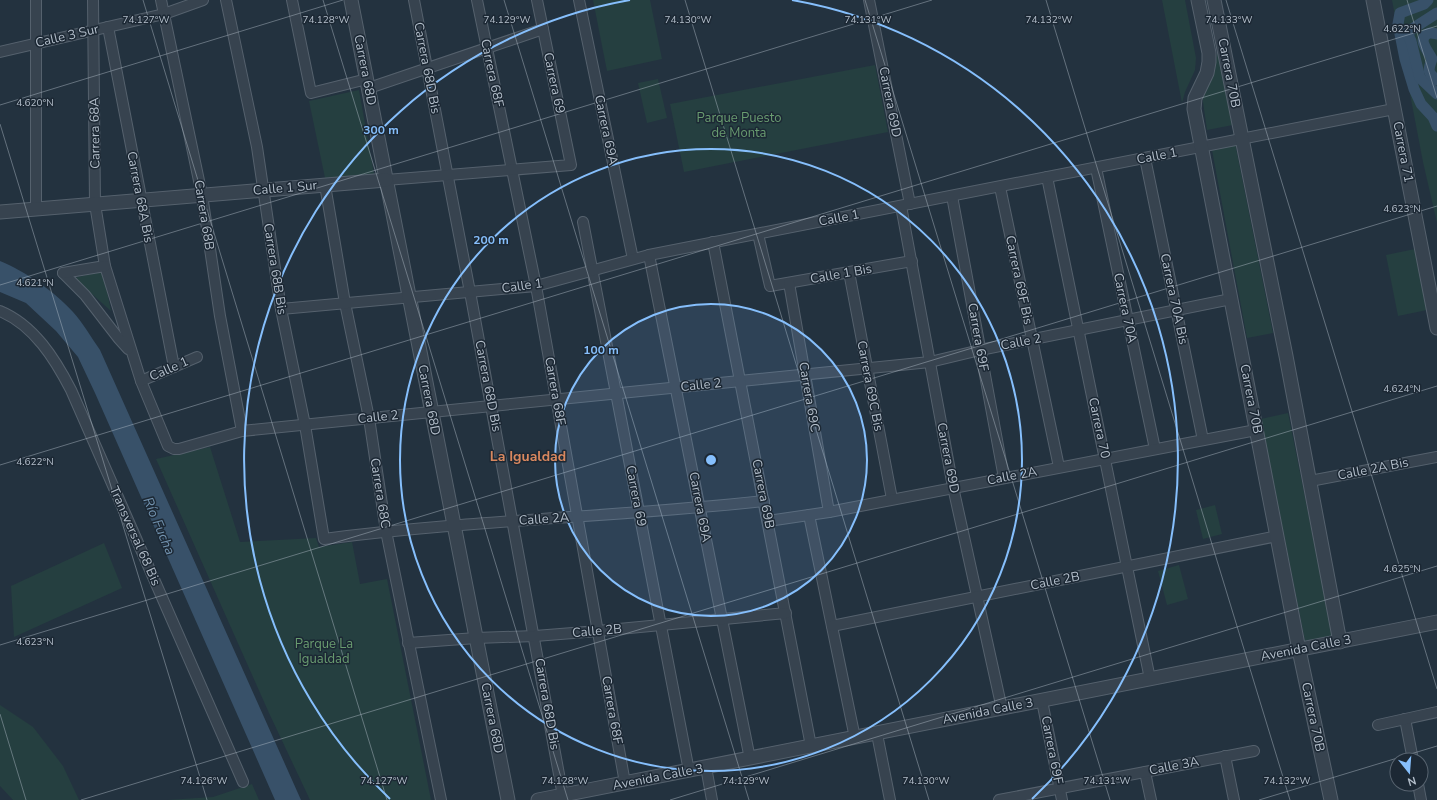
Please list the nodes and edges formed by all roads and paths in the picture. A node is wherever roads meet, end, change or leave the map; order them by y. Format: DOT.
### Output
graph roads {
  1 [pos="36,0"];
  2 [pos="93,0"];
  3 [pos="162,0"];
  4 [pos="203,0"];
  5 [pos="226,0"];
  6 [pos="292,0"];
  7 [pos="351,0"];
  8 [pos="414,0"];
  9 [pos="477,0"];
  10 [pos="537,0"];
  11 [pos="579,0"];
  12 [pos="869,0"];
  13 [pos="1198,0"];
  14 [pos="1214,0"];
  15 [pos="1373,0"];
  16 [pos="164,14"];
  17 [pos="108,27"];
  18 [pos="543,29"];
  19 [pos="93,30"];
  20 [pos="36,43"];
  21 [pos="487,48"];
  22 [pos="0,52"];
  23 [pos="427,69"];
  24 [pos="368,84"];
  25 [pos="1394,109"];
  26 [pos="1242,139"];
  27 [pos="1201,147"];
  28 [pos="1145,158"];
  29 [pos="571,165"];
  30 [pos="1096,168"];
  31 [pos="512,170"];
  32 [pos="448,175"];
  33 [pos="1047,177"];
  34 [pos="386,180"];
  35 [pos="325,185"];
  36 [pos="1000,187"];
  37 [pos="263,190"];
  38 [pos="202,195"];
  39 [pos="952,196"];
  40 [pos="141,200"];
  41 [pos="96,204"];
  42 [pos="905,205"];
  43 [pos="36,209"];
  44 [pos="0,212"];
  45 [pos="583,222"];
  46 [pos="758,234"];
  47 [pos="713,242"];
  48 [pos="649,255"];
  49 [pos="633,259"];
  50 [pos="912,261"];
  51 [pos="105,266"];
  52 [pos="592,270"];
  53 [pos="849,272"];
  54 [pos="789,283"];
  55 [pos="536,286"];
  56 [pos="470,292"];
  57 [pos="409,297"];
  58 [pos="1231,299"];
  59 [pos="345,303"];
  60 [pos="281,309"];
  61 [pos="1176,310"];
  62 [pos="0,311"];
  63 [pos="1128,321"];
  64 [pos="1437,328"];
  65 [pos="1079,331"];
  66 [pos="1031,340"];
  67 [pos="980,350"];
  68 [pos="131,352"];
  69 [pos="197,357"];
  70 [pos="930,362"];
  71 [pos="174,367"];
  72 [pos="867,368"];
  73 [pos="805,375"];
  74 [pos="141,381"];
  75 [pos="741,381"];
  76 [pos="676,387"];
  77 [pos="616,394"];
  78 [pos="556,399"];
  79 [pos="492,406"];
  80 [pos="432,412"];
  81 [pos="369,418"];
  82 [pos="304,424"];
  83 [pos="1256,430"];
  84 [pos="242,431"];
  85 [pos="1203,440"];
  86 [pos="1155,449"];
  87 [pos="1437,457"];
  88 [pos="1105,458"];
  89 [pos="1059,467"];
  90 [pos="1004,478"];
  91 [pos="1310,481"];
  92 [pos="953,487"];
  93 [pos="892,499"];
  94 [pos="764,501"];
  95 [pos="700,508"];
  96 [pos="639,512"];
  97 [pos="829,512"];
  98 [pos="809,515"];
  99 [pos="577,517"];
  100 [pos="768,521"];
  101 [pos="513,522"];
  102 [pos="454,526"];
  103 [pos="386,531"];
  104 [pos="1277,536"];
  105 [pos="324,538"];
  106 [pos="1127,566"];
  107 [pos="977,597"];
  108 [pos="786,613"];
  109 [pos="722,620"];
  110 [pos="1437,622"];
  111 [pos="661,624"];
  112 [pos="832,626"];
  113 [pos="598,631"];
  114 [pos="535,636"];
  115 [pos="476,638"];
  116 [pos="1340,642"];
  117 [pos="408,643"];
  118 [pos="1299,650"];
  119 [pos="1150,679"];
  120 [pos="1042,701"];
  121 [pos="1002,709"];
  122 [pos="1437,712"];
  123 [pos="1405,719"];
  124 [pos="1378,725"];
  125 [pos="877,734"];
  126 [pos="855,738"];
  127 [pos="812,746"];
  128 [pos="1254,750"];
  129 [pos="1411,752"];
  130 [pos="1225,756"];
  131 [pos="750,759"];
  132 [pos="706,767"];
  133 [pos="689,771"];
  134 [pos="1145,772"];
  135 [pos="243,782"];
  136 [pos="625,783"];
  137 [pos="1060,788"];
  138 [pos="563,798"];
  139 [pos="441,800"];
  140 [pos="508,800"];
  141 [pos="538,800"];
  142 [pos="712,800"];
  143 [pos="890,800"];
  144 [pos="999,800"];
  145 [pos="1062,800"];
  146 [pos="1151,800"];
  147 [pos="1234,800"];
  148 [pos="1331,800"];
  1 -- 20 [label="street"];
  2 -- 19 [label="street, Carrera 68A"];
  3 -- 16 [label="street, Carrera 68B"];
  4 -- 16 [label="street, Calle 3 Sur"];
  5 -- 37 [label="street, Carrera 68B Bis"];
  6 -- 24 [label="street"];
  7 -- 24 [label="street, Carrera 68D"];
  8 -- 23 [label="street, Carrera 68D Bis"];
  9 -- 21 [label="street, Carrera 68F"];
  10 -- 18 [label="street, Carrera 69"];
  11 -- 49 [label="street, Carrera 69A"];
  12 -- 42 [label="street, Carrera 69D"];
  13 -- 27 [label="street, Carrera 70B"];
  14 -- 26 [label="street, Carrera 70B"];
  15 -- 25 [label="street, Carrera 71"];
  16 -- 17 [label="street, Calle 3 Sur"];
  16 -- 38 [label="street, Carrera 68B"];
  17 -- 19 [label="street, Calle 3 Sur"];
  17 -- 40 [label="street, Carrera 68A Bis"];
  18 -- 21 [label="street"];
  18 -- 29 [label="street, Carrera 69"];
  19 -- 20 [label="street, Calle 3 Sur"];
  19 -- 41 [label="street, Carrera 68A"];
  20 -- 22 [label="street, Calle 3 Sur"];
  20 -- 43 [label="street"];
  21 -- 23 [label="street"];
  21 -- 31 [label="street, Carrera 68F"];
  23 -- 24 [label="street"];
  23 -- 32 [label="street, Carrera 68D Bis"];
  24 -- 34 [label="street, Carrera 68D"];
  25 -- 26 [label="street, Calle 1"];
  25 -- 64 [label="street, Carrera 71"];
  26 -- 27 [label="street, Calle 1"];
  26 -- 91 [label="street, Carrera 70B"];
  27 -- 28 [label="street, Calle 1"];
  27 -- 58 [label="street, Carrera 70B"];
  28 -- 30 [label="street, Calle 1"];
  28 -- 61 [label="street, Carrera 70A Bis"];
  29 -- 31 [label="street, Calle 1 Sur"];
  30 -- 33 [label="street, Calle 1"];
  30 -- 63 [label="street, Carrera 70A"];
  31 -- 32 [label="street, Calle 1 Sur"];
  31 -- 55 [label="street, Carrera 68F"];
  32 -- 34 [label="street, Calle 1 Sur"];
  32 -- 56 [label="street, Carrera 68D Bis"];
  33 -- 36 [label="street, Calle 1"];
  33 -- 65 [label="street, Carrera 70"];
  34 -- 35 [label="street, Calle 1 Sur"];
  34 -- 57 [label="street, Carrera 68D"];
  35 -- 37 [label="street, Calle 1 Sur"];
  35 -- 59 [label="street, Carrera 68C"];
  36 -- 39 [label="street, Calle 1"];
  36 -- 66 [label="street, Carrera 69F Bis"];
  37 -- 38 [label="street, Calle 1 Sur"];
  37 -- 60 [label="street, Carrera 68B Bis"];
  38 -- 40 [label="street, Calle 1 Sur"];
  38 -- 84 [label="street, Carrera 68B"];
  39 -- 42 [label="street, Calle 1"];
  39 -- 67 [label="street, Carrera 69F"];
  40 -- 41 [label="street, Calle 1 Sur"];
  40 -- 71 [label="street, Carrera 68A Bis"];
  41 -- 43 [label="street, Calle 1 Sur"];
  41 -- 51 [label="street, Carrera 68A"];
  42 -- 46 [label="street, Calle 1"];
  42 -- 50 [label="street, Carrera 69D"];
  43 -- 44 [label="street, Calle 1 Sur"];
  45 -- 52 [label="street, Carrera 69"];
  46 -- 47 [label="street, Calle 1"];
  46 -- 54 [label="street, Calle 1 Bis"];
  47 -- 48 [label="street, Calle 1"];
  47 -- 75 [label="street, Carrera 69B"];
  48 -- 49 [label="street, Calle 1"];
  48 -- 76 [label="street, Carrera 69A"];
  49 -- 52 [label="street, Calle 1"];
  50 -- 53 [label="street, Calle 1 Bis"];
  50 -- 70 [label="street, Carrera 69D"];
  51 -- 68 [label="street, Carrera 68A"];
  51 -- 68 [label="street"];
  52 -- 55 [label="street, Calle 1"];
  52 -- 77 [label="street, Carrera 69"];
  53 -- 54 [label="street, Calle 1 Bis"];
  53 -- 72 [label="street, Carrera 69C Bis"];
  54 -- 73 [label="street, Carrera 69C"];
  55 -- 56 [label="street, Calle 1"];
  55 -- 78 [label="street, Carrera 68F"];
  56 -- 57 [label="street, Calle 1"];
  56 -- 79 [label="street, Carrera 68D Bis"];
  57 -- 59 [label="street, Calle 1"];
  57 -- 80 [label="street, Carrera 68D"];
  58 -- 61 [label="street, Calle 2"];
  58 -- 83 [label="street, Carrera 70B"];
  59 -- 60 [label="street, Calle 1"];
  59 -- 81 [label="street, Carrera 68C"];
  60 -- 82 [label="street, Carrera 68B Bis"];
  61 -- 63 [label="street, Calle 2"];
  61 -- 85 [label="street, Carrera 70A Bis"];
  62 -- 135 [label="street, Transversal 68 Bis"];
  63 -- 65 [label="street, Calle 2"];
  63 -- 86 [label="street, Carrera 70A"];
  65 -- 66 [label="street, Calle 2"];
  65 -- 88 [label="street, Carrera 70"];
  66 -- 67 [label="street, Calle 2"];
  66 -- 89 [label="street, Carrera 69F Bis"];
  67 -- 70 [label="street, Calle 2"];
  67 -- 90 [label="street, Carrera 69F"];
  68 -- 74 [label="street"];
  69 -- 71 [label="street, Calle 1"];
  70 -- 72 [label="street, Calle 2"];
  70 -- 92 [label="street, Carrera 69D"];
  71 -- 74 [label="street, Calle 1"];
  72 -- 73 [label="street, Calle 2"];
  72 -- 93 [label="street, Carrera 69C Bis"];
  73 -- 75 [label="street, Calle 2"];
  73 -- 97 [label="street, Carrera 69C"];
  74 -- 84 [label="street, Calle 2"];
  75 -- 76 [label="street, Calle 2"];
  75 -- 94 [label="street, Carrera 69B"];
  76 -- 77 [label="street, Calle 2"];
  76 -- 95 [label="street, Carrera 69A"];
  77 -- 78 [label="street, Calle 2"];
  77 -- 96 [label="street, Carrera 69"];
  78 -- 79 [label="street, Calle 2"];
  78 -- 99 [label="street, Carrera 68F"];
  79 -- 80 [label="street, Calle 2"];
  79 -- 101 [label="street, Carrera 68D Bis"];
  80 -- 81 [label="street, Calle 2"];
  80 -- 102 [label="street, Carrera 68D"];
  81 -- 82 [label="street, Calle 2"];
  81 -- 103 [label="street, Carrera 68C"];
  82 -- 84 [label="street, Calle 2"];
  82 -- 105 [label="street, Carrera 68B Bis"];
  83 -- 85 [label="street, Calle 2A"];
  83 -- 104 [label="street, Carrera 70B"];
  85 -- 86 [label="street, Calle 2A"];
  86 -- 88 [label="street, Calle 2A"];
  87 -- 91 [label="street, Calle 2A Bis"];
  88 -- 89 [label="street, Calle 2A"];
  88 -- 106 [label="street, Carrera 70"];
  89 -- 90 [label="street, Calle 2A"];
  90 -- 92 [label="street, Calle 2A"];
  91 -- 116 [label="street, Carrera 70B"];
  92 -- 93 [label="street, Calle 2A"];
  92 -- 107 [label="street, Carrera 69D"];
  93 -- 97 [label="street, Calle 2A"];
  94 -- 95 [label="street, Calle 2A"];
  94 -- 100 [label="street, Carrera 69B"];
  95 -- 96 [label="street, Calle 2A"];
  95 -- 109 [label="street, Carrera 69A"];
  96 -- 99 [label="street, Calle 2A"];
  96 -- 111 [label="street, Carrera 69"];
  97 -- 98 [label="street, Calle 2A"];
  98 -- 100 [label="street, Calle 2A"];
  98 -- 112 [label="street"];
  99 -- 101 [label="street, Calle 2A"];
  99 -- 113 [label="street, Carrera 68F"];
  100 -- 108 [label="street, Carrera 69B"];
  101 -- 102 [label="street, Calle 2A"];
  101 -- 114 [label="street, Carrera 68D Bis"];
  102 -- 103 [label="street, Calle 2A"];
  102 -- 115 [label="street, Carrera 68D"];
  103 -- 105 [label="street, Calle 2A"];
  103 -- 117 [label="street, Carrera 68C"];
  104 -- 106 [label="street, Calle 2B"];
  104 -- 118 [label="street, Carrera 70B"];
  106 -- 107 [label="street, Calle 2B"];
  106 -- 119 [label="street, Carrera 70"];
  107 -- 112 [label="street, Calle 2B"];
  107 -- 121 [label="street, Carrera 69D"];
  108 -- 109 [label="street, Calle 2B"];
  108 -- 127 [label="street, Carrera 69B"];
  109 -- 111 [label="street, Calle 2B"];
  109 -- 131 [label="street, Carrera 69A"];
  110 -- 116 [label="street, Avenida Calle 3"];
  111 -- 113 [label="street, Calle 2B"];
  111 -- 133 [label="street, Carrera 69"];
  112 -- 126 [label="street"];
  113 -- 114 [label="street, Calle 2B"];
  113 -- 136 [label="street, Carrera 68F"];
  114 -- 115 [label="street, Calle 2B"];
  114 -- 138 [label="street, Carrera 68D Bis"];
  115 -- 117 [label="street, Calle 2B"];
  115 -- 140 [label="street, Carrera 68D"];
  116 -- 118 [label="street, Avenida Calle 3"];
  117 -- 139 [label="street, Carrera 68C"];
  118 -- 119 [label="street, Avenida Calle 3"];
  118 -- 148 [label="street, Carrera 70B"];
  119 -- 120 [label="street, Avenida Calle 3"];
  120 -- 121 [label="street, Avenida Calle 3"];
  120 -- 137 [label="street, Carrera 69F"];
  121 -- 125 [label="street, Avenida Calle 3"];
  122 -- 123 [label="street"];
  123 -- 124 [label="street"];
  123 -- 129 [label="street"];
  125 -- 126 [label="street, Avenida Calle 3"];
  125 -- 143 [label="street"];
  126 -- 127 [label="street, Avenida Calle 3"];
  127 -- 131 [label="street, Avenida Calle 3"];
  128 -- 130 [label="street, Calle 3A"];
  130 -- 134 [label="street, Calle 3A"];
  130 -- 147 [label="street"];
  131 -- 132 [label="street, Avenida Calle 3"];
  132 -- 133 [label="street, Avenida Calle 3"];
  132 -- 142 [label="street"];
  133 -- 136 [label="street, Avenida Calle 3"];
  134 -- 137 [label="street, Calle 3A"];
  134 -- 146 [label="street"];
  136 -- 138 [label="street, Avenida Calle 3"];
  137 -- 144 [label="street, Calle 3A"];
  137 -- 145 [label="street, Carrera 69F"];
  138 -- 141 [label="street, Avenida Calle 3"];
}
